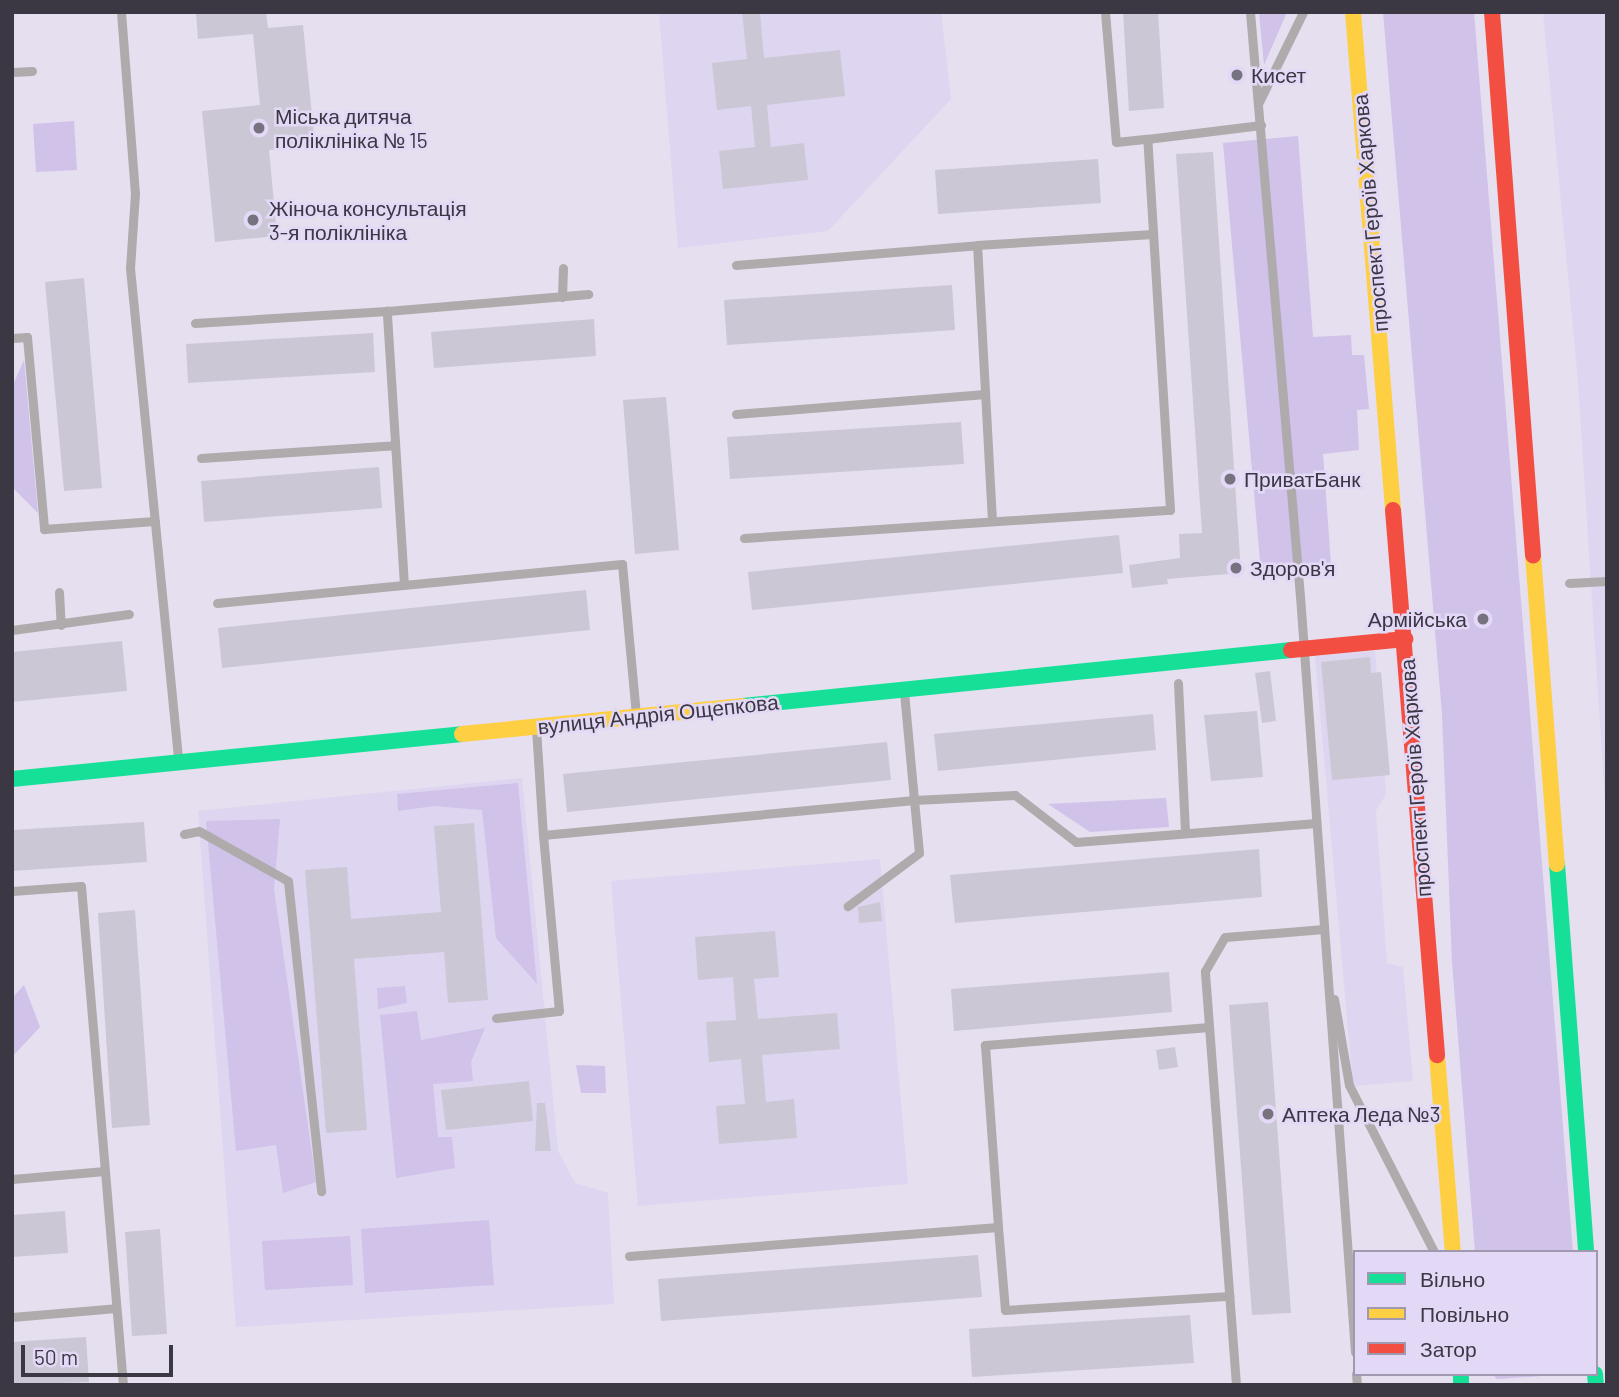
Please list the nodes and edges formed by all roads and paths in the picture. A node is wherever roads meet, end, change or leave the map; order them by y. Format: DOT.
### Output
graph roads {
  1 [pos="121,12"];
  2 [pos="1105,12"];
  3 [pos="1250,12"];
  4 [pos="1303,12"];
  5 [pos="1353,12"];
  6 [pos="1492,12"];
  7 [pos="32,71"];
  8 [pos="12,72"];
  9 [pos="1259,103"];
  10 [pos="1261,125"];
  11 [pos="1147,139"];
  12 [pos="1153,234"];
  13 [pos="977,245"];
  14 [pos="736,265"];
  15 [pos="563,268"];
  16 [pos="588,294"];
  17 [pos="562,297"];
  18 [pos="387,311"];
  19 [pos="195,323"];
  20 [pos="12,338"];
  21 [pos="985,394"];
  22 [pos="736,414"];
  23 [pos="396,445"];
  24 [pos="201,458"];
  25 [pos="155,521"];
  26 [pos="992,521"];
  27 [pos="744,538"];
  28 [pos="1607,581"];
  29 [pos="1569,583"];
  30 [pos="404,585"];
  31 [pos="60,592"];
  32 [pos="217,603"];
  33 [pos="129,614"];
  34 [pos="61,625"];
  35 [pos="12,630"];
  36 [pos="1405,639"];
  37 [pos="1303,649"];
  38 [pos="1178,683"];
  39 [pos="904,690"];
  40 [pos="636,716"];
  41 [pos="536,726"];
  42 [pos="178,762"];
  43 [pos="12,779"];
  44 [pos="914,800"];
  45 [pos="1316,823"];
  46 [pos="1185,833"];
  47 [pos="184,834"];
  48 [pos="543,835"];
  49 [pos="12,891"];
  50 [pos="848,906"];
  51 [pos="1324,929"];
  52 [pos="1325,947"];
  53 [pos="496,1018"];
  54 [pos="1209,1027"];
  55 [pos="105,1171"];
  56 [pos="12,1178"];
  57 [pos="321,1191"];
  58 [pos="998,1227"];
  59 [pos="1433,1250"];
  60 [pos="1452,1250"];
  61 [pos="1586,1250"];
  62 [pos="629,1256"];
  63 [pos="1230,1296"];
  64 [pos="116,1308"];
  65 [pos="12,1317"];
  66 [pos="1353,1325"];
  67 [pos="123,1385"];
  68 [pos="1236,1385"];
  1 -- 25 [label="lane"];
  2 -- 11 [label="lane"];
  3 -- 9 [label="lane"];
  4 -- 9 [label="lane"];
  5 -- 36 [label="main road, проспект Героїв Харкова"];
  6 -- 61 [label="main road"];
  7 -- 8 [label="lane"];
  9 -- 10 [label="lane"];
  10 -- 11 [label="lane"];
  10 -- 37 [label="lane"];
  11 -- 12 [label="lane"];
  12 -- 13 [label="lane"];
  12 -- 26 [label="lane"];
  13 -- 14 [label="lane"];
  13 -- 21 [label="lane"];
  15 -- 17 [label="lane"];
  16 -- 17 [label="lane"];
  17 -- 18 [label="lane"];
  18 -- 19 [label="lane"];
  18 -- 23 [label="lane"];
  20 -- 25 [label="lane"];
  21 -- 22 [label="lane"];
  21 -- 26 [label="lane"];
  23 -- 24 [label="lane"];
  23 -- 30 [label="lane"];
  25 -- 42 [label="lane"];
  26 -- 27 [label="lane"];
  28 -- 29 [label="lane"];
  30 -- 32 [label="lane"];
  30 -- 40 [label="lane"];
  31 -- 34 [label="lane"];
  33 -- 34 [label="lane"];
  34 -- 35 [label="lane"];
  36 -- 37 [label="main road, вулиця Андрія Ощепкова"];
  36 -- 60 [label="main road, проспект Героїв Харкова"];
  37 -- 39 [label="main road, вулиця Андрія Ощепкова"];
  37 -- 45 [label="lane"];
  38 -- 46 [label="lane"];
  39 -- 40 [label="main road, вулиця Андрія Ощепкова"];
  39 -- 44 [label="lane"];
  40 -- 41 [label="main road, вулиця Андрія Ощепкова"];
  41 -- 42 [label="main road, вулиця Андрія Ощепкова"];
  41 -- 48 [label="lane"];
  42 -- 43 [label="main road, вулиця Андрія Ощепкова"];
  44 -- 46 [label="lane"];
  44 -- 48 [label="lane"];
  44 -- 50 [label="lane"];
  45 -- 46 [label="lane"];
  45 -- 51 [label="lane"];
  47 -- 57 [label="lane"];
  48 -- 53 [label="lane"];
  49 -- 55 [label="lane"];
  51 -- 52 [label="lane"];
  51 -- 54 [label="lane"];
  52 -- 59 [label="lane"];
  52 -- 66 [label="lane"];
  54 -- 58 [label="lane"];
  54 -- 63 [label="lane"];
  55 -- 56 [label="lane"];
  55 -- 64 [label="lane"];
  58 -- 62 [label="lane"];
  58 -- 63 [label="lane"];
  63 -- 68 [label="lane"];
  64 -- 65 [label="lane"];
  64 -- 67 [label="lane"];
}
